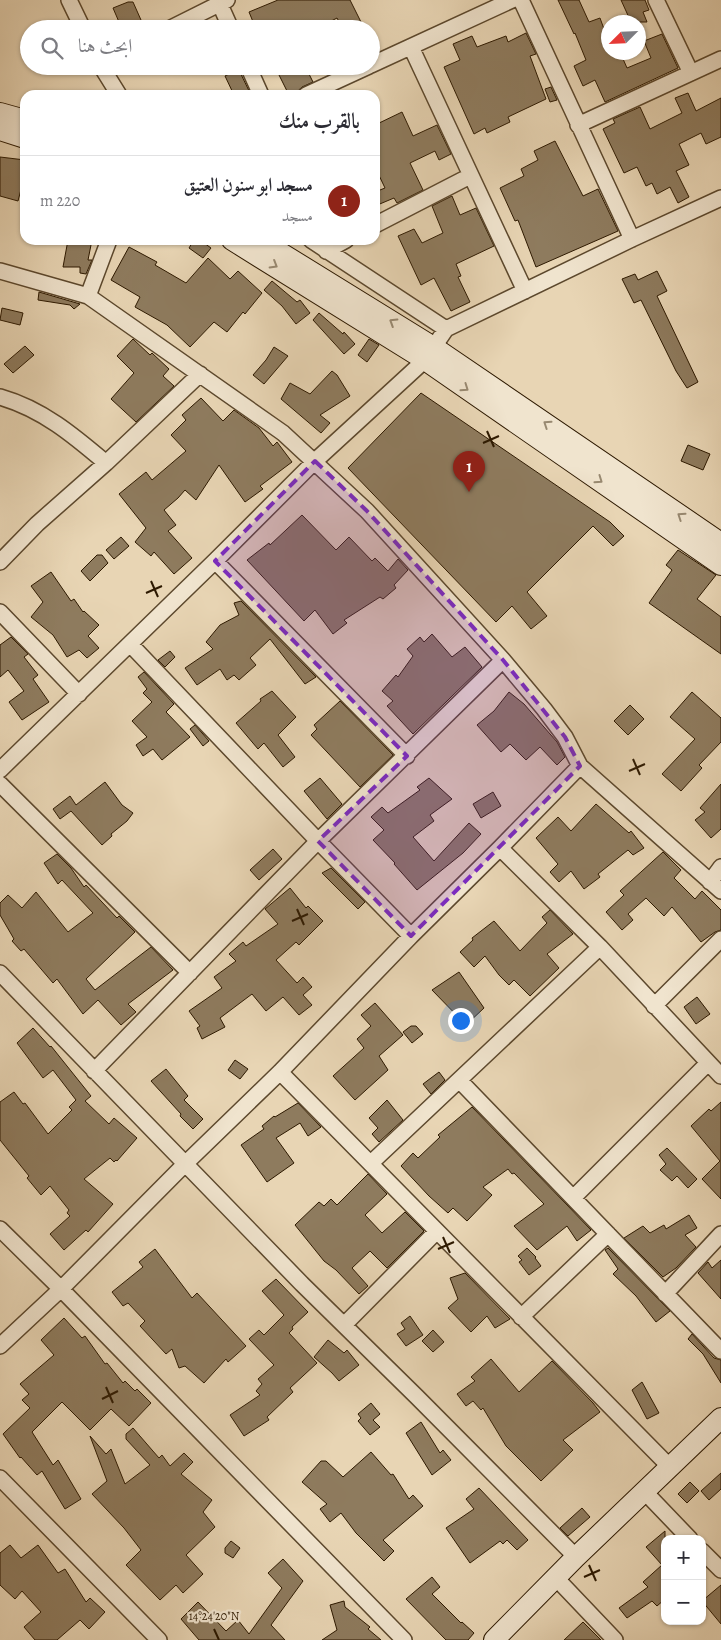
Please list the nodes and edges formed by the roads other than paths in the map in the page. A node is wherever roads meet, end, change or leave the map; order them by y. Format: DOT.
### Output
graph roads {
  1 [pos="69,0"];
  2 [pos="512,0"];
  3 [pos="521,0"];
  4 [pos="656,0"];
  5 [pos="222,1"];
  6 [pos="79,20"];
  7 [pos="186,20"];
  8 [pos="228,20"];
  9 [pos="411,47"];
  10 [pos="721,60"];
  11 [pos="380,61"];
  12 [pos="692,73"];
  13 [pos="107,75"];
  14 [pos="252,75"];
  15 [pos="350,75"];
  16 [pos="115,90"];
  17 [pos="259,90"];
  18 [pos="317,90"];
  19 [pos="0,113"];
  20 [pos="20,119"];
  21 [pos="578,125"];
  22 [pos="0,130"];
  23 [pos="20,136"];
  24 [pos="470,176"];
  25 [pos="721,198"];
  26 [pos="380,222"];
  27 [pos="632,239"];
  28 [pos="107,245"];
  29 [pos="241,245"];
  30 [pos="267,245"];
  31 [pos="317,245"];
  32 [pos="337,245"];
  33 [pos="326,251"];
  34 [pos="0,271"];
  35 [pos="525,292"];
  36 [pos="88,296"];
  37 [pos="446,329"];
  38 [pos="430,354"];
  39 [pos="200,374"];
  40 [pos="0,397"];
  41 [pos="314,461"];
  42 [pos="106,462"];
  43 [pos="721,544"];
  44 [pos="0,562"];
  45 [pos="215,562"];
  46 [pos="721,565"];
  47 [pos="0,612"];
  48 [pos="130,644"];
  49 [pos="503,660"];
  50 [pos="79,694"];
  51 [pos="406,756"];
  52 [pos="580,766"];
  53 [pos="0,770"];
  54 [pos="0,784"];
  55 [pos="318,842"];
  56 [pos="500,848"];
  57 [pos="721,867"];
  58 [pos="716,886"];
  59 [pos="411,936"];
  60 [pos="721,939"];
  61 [pos="600,947"];
  62 [pos="190,972"];
  63 [pos="0,973"];
  64 [pos="654,1006"];
  65 [pos="708,1063"];
  66 [pos="94,1071"];
  67 [pos="280,1072"];
  68 [pos="721,1076"];
  69 [pos="459,1080"];
  70 [pos="371,1163"];
  71 [pos="184,1164"];
  72 [pos="574,1198"];
  73 [pos="0,1228"];
  74 [pos="437,1231"];
  75 [pos="608,1234"];
  76 [pos="721,1234"];
  77 [pos="61,1289"];
  78 [pos="665,1294"];
  79 [pos="521,1317"];
  80 [pos="344,1325"];
  81 [pos="0,1346"];
  82 [pos="721,1350"];
  83 [pos="721,1418"];
  84 [pos="669,1466"];
  85 [pos="0,1478"];
  86 [pos="644,1491"];
  87 [pos="686,1535"];
  88 [pos="706,1555"];
  89 [pos="576,1557"];
  90 [pos="721,1570"];
  91 [pos="556,1578"];
  92 [pos="159,1640"];
  93 [pos="404,1640"];
  94 [pos="494,1640"];
  95 [pos="615,1640"];
  1 -- 6 [label="street"];
  2 -- 9 [label="street"];
  3 -- 21 [label="street"];
  4 -- 12 [label="street"];
  5 -- 7 [label="street"];
  5 -- 8 [label="street"];
  9 -- 11 [label="street"];
  9 -- 24 [label="street"];
  10 -- 12 [label="street"];
  12 -- 21 [label="street"];
  13 -- 16 [label="street"];
  14 -- 17 [label="street"];
  15 -- 18 [label="street"];
  19 -- 20 [label="street"];
  21 -- 27 [label="street"];
  22 -- 23 [label="street"];
  24 -- 26 [label="street"];
  24 -- 35 [label="street"];
  25 -- 27 [label="street"];
  27 -- 35 [label="street"];
  28 -- 36 [label="street"];
  29 -- 38 [label="street, one-way"];
  38 -- 30 [label="street, one-way"];
  31 -- 33 [label="street"];
  32 -- 33 [label="street"];
  33 -- 37 [label="street"];
  34 -- 36 [label="street"];
  35 -- 37 [label="street"];
  36 -- 39 [label="street"];
  37 -- 38 [label="street"];
  38 -- 41 [label="street"];
  43 -- 38 [label="street, one-way"];
  38 -- 46 [label="street, one-way"];
  39 -- 41 [label="street"];
  39 -- 42 [label="street"];
  40 -- 42 [label="street"];
  41 -- 45 [label="street"];
  41 -- 49 [label="street"];
  42 -- 44 [label="street"];
  45 -- 48 [label="street"];
  45 -- 51 [label="street"];
  47 -- 50 [label="street"];
  48 -- 50 [label="street"];
  48 -- 55 [label="street"];
  49 -- 51 [label="street"];
  49 -- 52 [label="street"];
  50 -- 53 [label="street"];
  51 -- 55 [label="street"];
  52 -- 56 [label="street"];
  52 -- 58 [label="street"];
  54 -- 62 [label="street"];
  55 -- 59 [label="street"];
  55 -- 62 [label="street"];
  56 -- 59 [label="street"];
  56 -- 61 [label="street"];
  57 -- 58 [label="street"];
  59 -- 67 [label="street"];
  60 -- 64 [label="street"];
  61 -- 64 [label="street"];
  61 -- 69 [label="street"];
  62 -- 66 [label="street"];
  63 -- 66 [label="street"];
  64 -- 65 [label="street"];
  65 -- 68 [label="street"];
  65 -- 72 [label="street"];
  66 -- 71 [label="street"];
  67 -- 70 [label="street"];
  67 -- 71 [label="street"];
  69 -- 70 [label="street"];
  69 -- 72 [label="street"];
  70 -- 74 [label="street"];
  71 -- 77 [label="street"];
  71 -- 80 [label="street"];
  72 -- 75 [label="street"];
  73 -- 77 [label="street"];
  74 -- 79 [label="street"];
  74 -- 80 [label="street"];
  75 -- 78 [label="street"];
  75 -- 79 [label="street"];
  76 -- 78 [label="street"];
  77 -- 81 [label="street"];
  77 -- 93 [label="street"];
  78 -- 82 [label="street"];
  79 -- 84 [label="street"];
  80 -- 89 [label="street"];
  83 -- 84 [label="street"];
  84 -- 86 [label="street"];
  85 -- 92 [label="street"];
  86 -- 87 [label="street"];
  86 -- 89 [label="street"];
  88 -- 90 [label="street"];
  89 -- 91 [label="street"];
  91 -- 94 [label="street"];
  91 -- 95 [label="street"];
}
